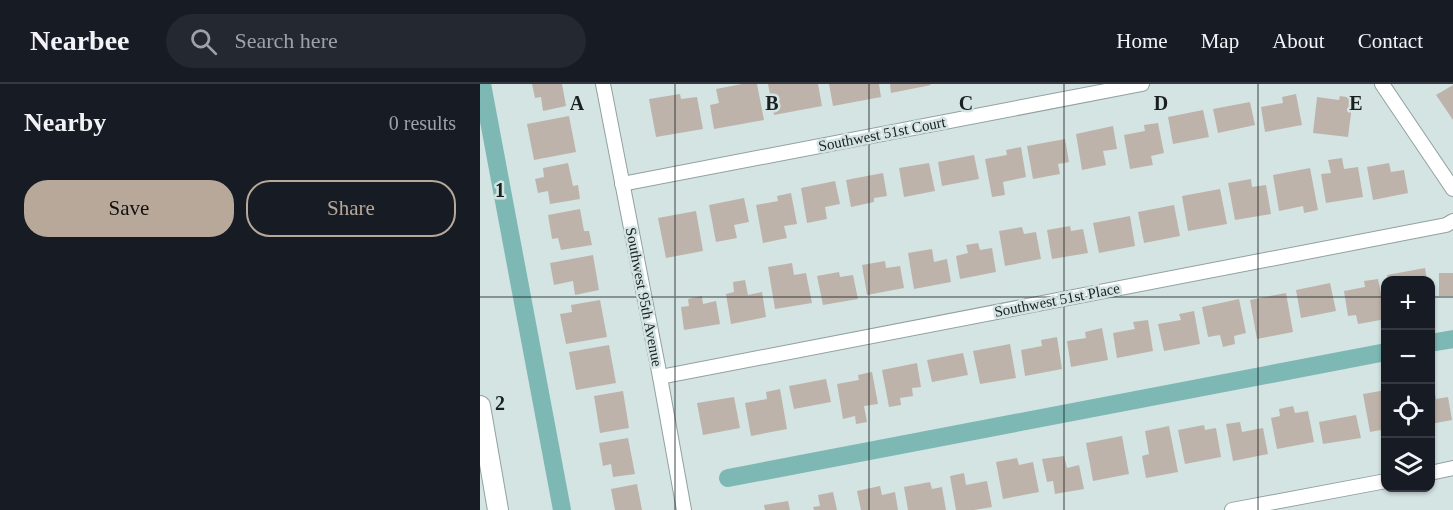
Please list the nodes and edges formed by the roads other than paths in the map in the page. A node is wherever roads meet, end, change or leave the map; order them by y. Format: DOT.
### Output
graph roads {
  1 [pos="603,84"];
  2 [pos="1142,84"];
  3 [pos="1382,84"];
  4 [pos="622,184"];
  5 [pos="1453,189"];
  6 [pos="1453,221"];
  7 [pos="660,377"];
  8 [pos="480,406"];
  9 [pos="1453,468"];
  10 [pos="1435,471"];
  11 [pos="1381,482"];
  12 [pos="498,510"];
  13 [pos="684,510"];
  14 [pos="1232,510"];
  1 -- 4 [label="street, Southwest 95th Avenue"];
  2 -- 4 [label="street, Southwest 51st Court"];
  3 -- 5 [label="street"];
  4 -- 7 [label="street, Southwest 95th Avenue"];
  6 -- 7 [label="street, Southwest 51st Place"];
  7 -- 13 [label="street, Southwest 95th Avenue"];
  8 -- 12 [label="main road"];
  9 -- 10 [label="street"];
  11 -- 14 [label="street"];
}
